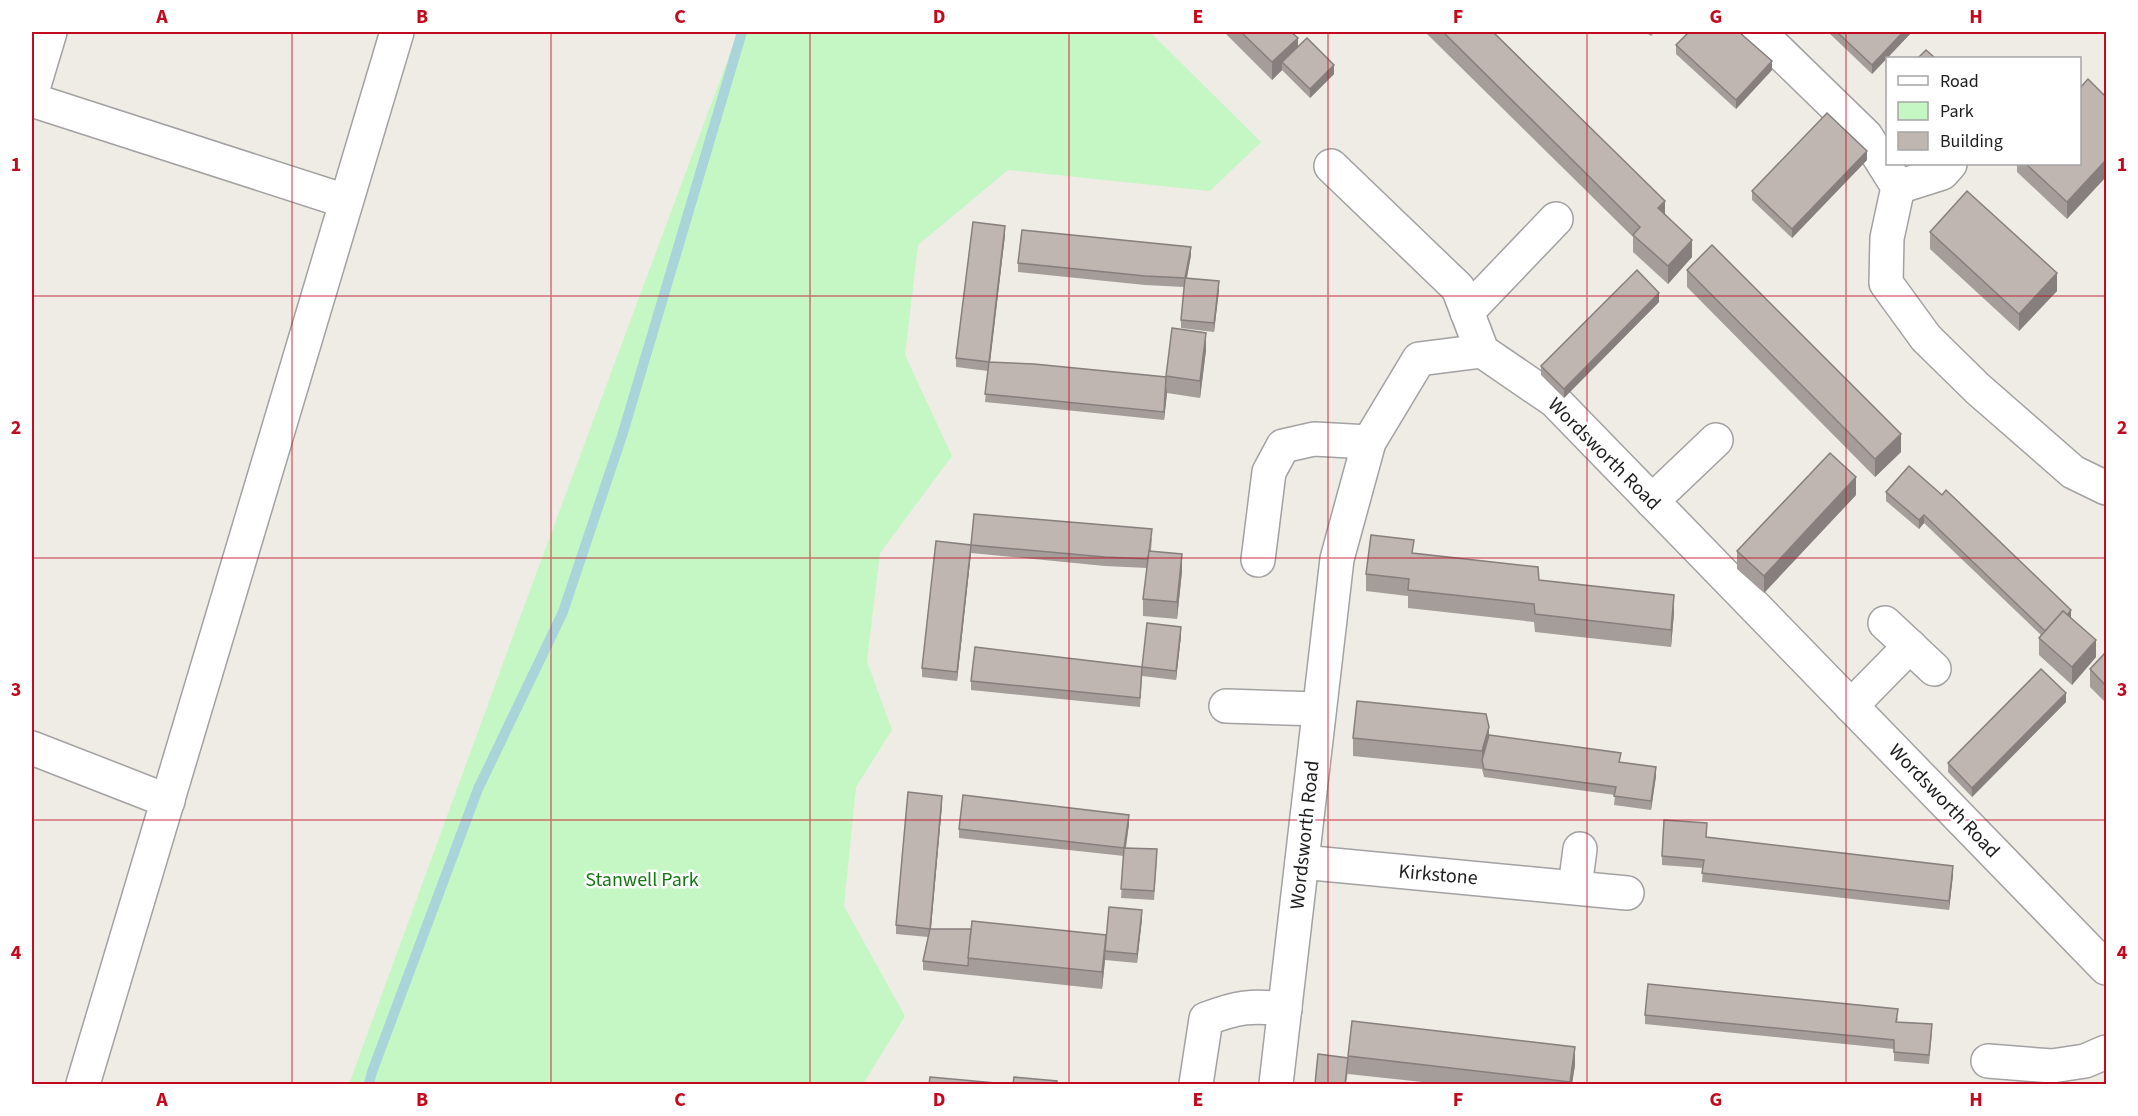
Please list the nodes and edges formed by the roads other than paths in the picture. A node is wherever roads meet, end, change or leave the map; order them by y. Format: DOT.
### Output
graph roads {
  1 [pos="50,32"];
  2 [pos="397,32"];
  3 [pos="1759,32"];
  4 [pos="32,92"];
  5 [pos="32,100"];
  6 [pos="1949,165"];
  7 [pos="1331,166"];
  8 [pos="1898,187"];
  9 [pos="345,201"];
  10 [pos="1556,219"];
  11 [pos="1467,312"];
  12 [pos="1482,351"];
  13 [pos="1716,440"];
  14 [pos="1369,442"];
  15 [pos="2106,488"];
  16 [pos="1652,501"];
  17 [pos="1258,560"];
  18 [pos="1885,623"];
  19 [pos="1910,646"];
  20 [pos="1934,669"];
  21 [pos="1226,706"];
  22 [pos="1851,706"];
  23 [pos="1319,709"];
  24 [pos="32,748"];
  25 [pos="168,801"];
  26 [pos="1580,849"];
  27 [pos="1302,862"];
  28 [pos="1575,887"];
  29 [pos="1627,893"];
  30 [pos="2106,968"];
  31 [pos="1285,1009"];
  32 [pos="2106,1052"];
  33 [pos="1988,1061"];
  34 [pos="83,1084"];
  35 [pos="1196,1084"];
  36 [pos="1276,1084"];
  1 -- 4 [label="street"];
  2 -- 9 [label="street"];
  3 -- 8 [label="street"];
  5 -- 9 [label="street"];
  6 -- 8 [label="street"];
  7 -- 11 [label="street"];
  8 -- 15 [label="street"];
  9 -- 25 [label="street"];
  10 -- 11 [label="street"];
  11 -- 12 [label="street"];
  12 -- 14 [label="street, Wordsworth Road"];
  12 -- 16 [label="street, Wordsworth Road"];
  13 -- 16 [label="street"];
  14 -- 17 [label="street"];
  14 -- 23 [label="street, Wordsworth Road"];
  16 -- 22 [label="street, Wordsworth Road"];
  18 -- 19 [label="street"];
  19 -- 20 [label="street"];
  19 -- 22 [label="street"];
  21 -- 23 [label="street"];
  22 -- 30 [label="street, Wordsworth Road"];
  23 -- 27 [label="street, Wordsworth Road"];
  24 -- 25 [label="street"];
  25 -- 34 [label="street"];
  26 -- 28 [label="street"];
  27 -- 28 [label="street, Kirkstone"];
  27 -- 31 [label="street, Wordsworth Road"];
  28 -- 29 [label="street, Kirkstone"];
  31 -- 35 [label="street"];
  31 -- 36 [label="street, Wordsworth Road"];
  32 -- 33 [label="street"];
}
